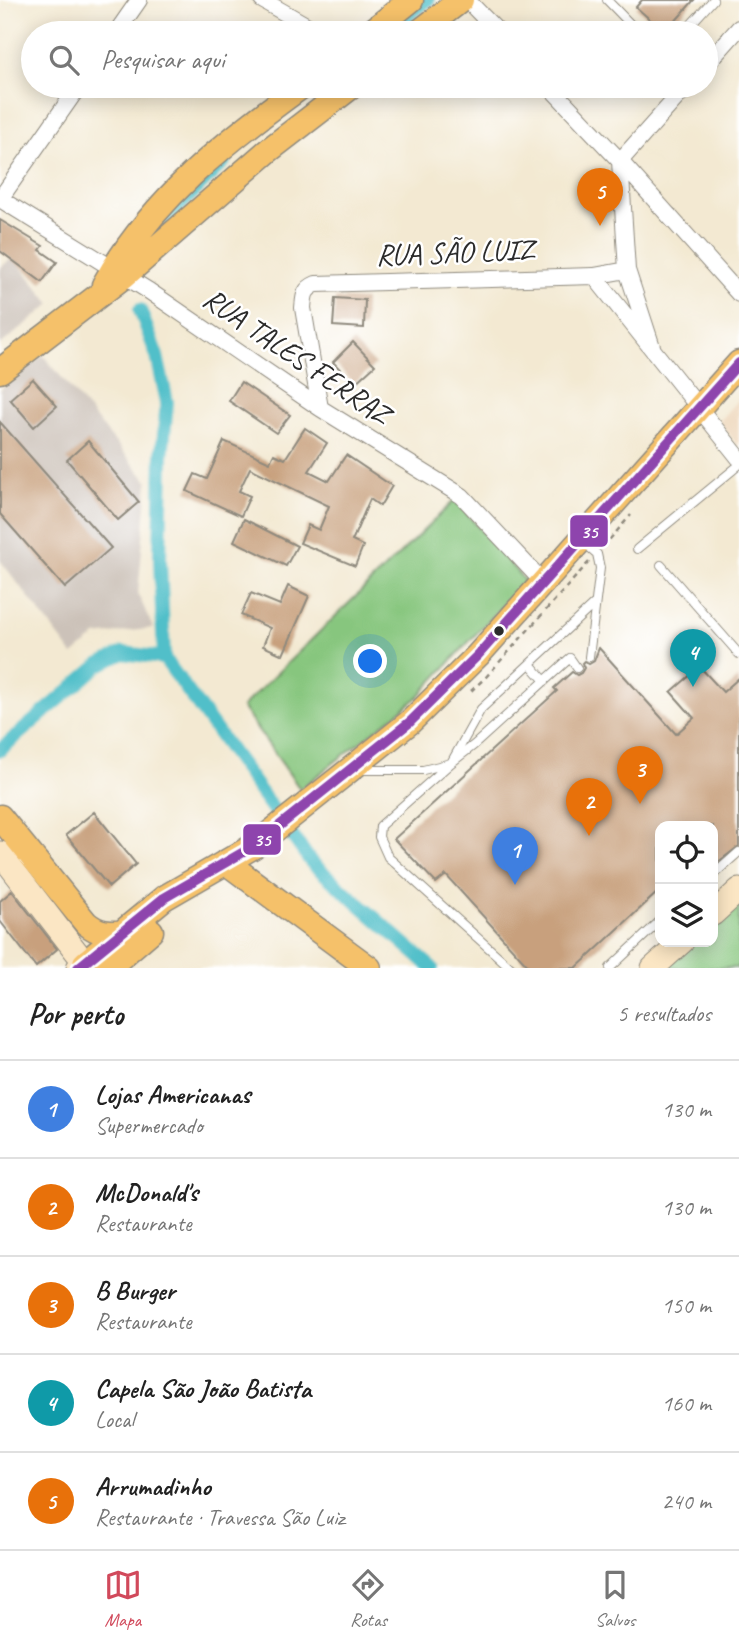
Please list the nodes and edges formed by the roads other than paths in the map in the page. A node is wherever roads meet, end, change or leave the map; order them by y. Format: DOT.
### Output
graph roads {
  1 [pos="139,0"];
  2 [pos="262,0"];
  3 [pos="411,0"];
  4 [pos="461,0"];
  5 [pos="467,0"];
  6 [pos="607,0"];
  7 [pos="713,0"];
  8 [pos="124,21"];
  9 [pos="299,21"];
  10 [pos="385,21"];
  11 [pos="434,21"];
  12 [pos="487,21"];
  13 [pos="627,21"];
  14 [pos="694,21"];
  15 [pos="738,32"];
  16 [pos="718,53"];
  17 [pos="71,98"];
  18 [pos="286,98"];
  19 [pos="336,98"];
  20 [pos="560,98"];
  21 [pos="676,98"];
  22 [pos="620,161"];
  23 [pos="0,199"];
  24 [pos="627,270"];
  25 [pos="118,273"];
  26 [pos="594,276"];
  27 [pos="739,294"];
  28 [pos="653,350"];
  29 [pos="739,363"];
  30 [pos="0,371"];
  31 [pos="320,408"];
  32 [pos="699,408"];
  33 [pos="739,458"];
  34 [pos="739,465"];
  35 [pos="581,540"];
  36 [pos="637,549"];
  37 [pos="661,565"];
  38 [pos="544,583"];
  39 [pos="594,604"];
  40 [pos="739,654"];
  41 [pos="589,657"];
  42 [pos="530,664"];
  43 [pos="577,668"];
  44 [pos="545,681"];
  45 [pos="474,720"];
  46 [pos="486,734"];
  47 [pos="451,763"];
  48 [pos="351,769"];
  49 [pos="0,817"];
  50 [pos="0,825"];
  51 [pos="12,849"];
  52 [pos="739,852"];
  53 [pos="227,863"];
  54 [pos="718,871"];
  55 [pos="739,890"];
  56 [pos="718,909"];
  57 [pos="655,925"];
  58 [pos="125,932"];
  59 [pos="676,947"];
  60 [pos="90,967"];
  61 [pos="369,968"];
  62 [pos="511,968"];
  63 [pos="608,968"];
  64 [pos="653,968"];
  1 -- 8 [label="street"];
  2 -- 9 [label="street"];
  3 -- 10 [label="main road"];
  4 -- 11 [label="main road"];
  5 -- 12 [label="street"];
  6 -- 13 [label="lane"];
  7 -- 14 [label="lane"];
  15 -- 16 [label="street"];
  17 -- 23 [label="street"];
  18 -- 25 [label="main road"];
  19 -- 25 [label="main road"];
  20 -- 22 [label="street"];
  21 -- 22 [label="street"];
  22 -- 24 [label="street"];
  22 -- 27 [label="street"];
  23 -- 25 [label="street, RUA TALES FERRAZ"];
  24 -- 26 [label="street, RUA SÃO LUIZ"];
  24 -- 28 [label="street"];
  25 -- 30 [label="main road"];
  25 -- 31 [label="street, RUA TALES FERRAZ"];
  26 -- 28 [label="street"];
  26 -- 31 [label="street, RUA SÃO LUIZ"];
  28 -- 32 [label="street"];
  29 -- 32 [label="main road"];
  31 -- 38 [label="street, RUA TALES FERRAZ"];
  32 -- 33 [label="street"];
  32 -- 35 [label="main road"];
  34 -- 36 [label="lane"];
  35 -- 38 [label="main road"];
  35 -- 39 [label="lane"];
  37 -- 40 [label="lane"];
  38 -- 48 [label="main road"];
  39 -- 41 [label="lane"];
  39 -- 42 [label="lane"];
  42 -- 44 [label="lane"];
  42 -- 45 [label="lane"];
  43 -- 44 [label="lane"];
  44 -- 46 [label="lane"];
  45 -- 46 [label="lane"];
  45 -- 47 [label="lane"];
  46 -- 47 [label="lane"];
  47 -- 48 [label="lane"];
  47 -- 62 [label="lane"];
  48 -- 53 [label="main road"];
  49 -- 51 [label="main road"];
  50 -- 51 [label="main road"];
  51 -- 58 [label="main road"];
  51 -- 60 [label="main road"];
  52 -- 54 [label="lane"];
  53 -- 58 [label="main road"];
  53 -- 60 [label="main road"];
  53 -- 61 [label="main road"];
  55 -- 56 [label="main road"];
  57 -- 63 [label="lane"];
  58 -- 60 [label="main road"];
  59 -- 64 [label="main road"];
}
